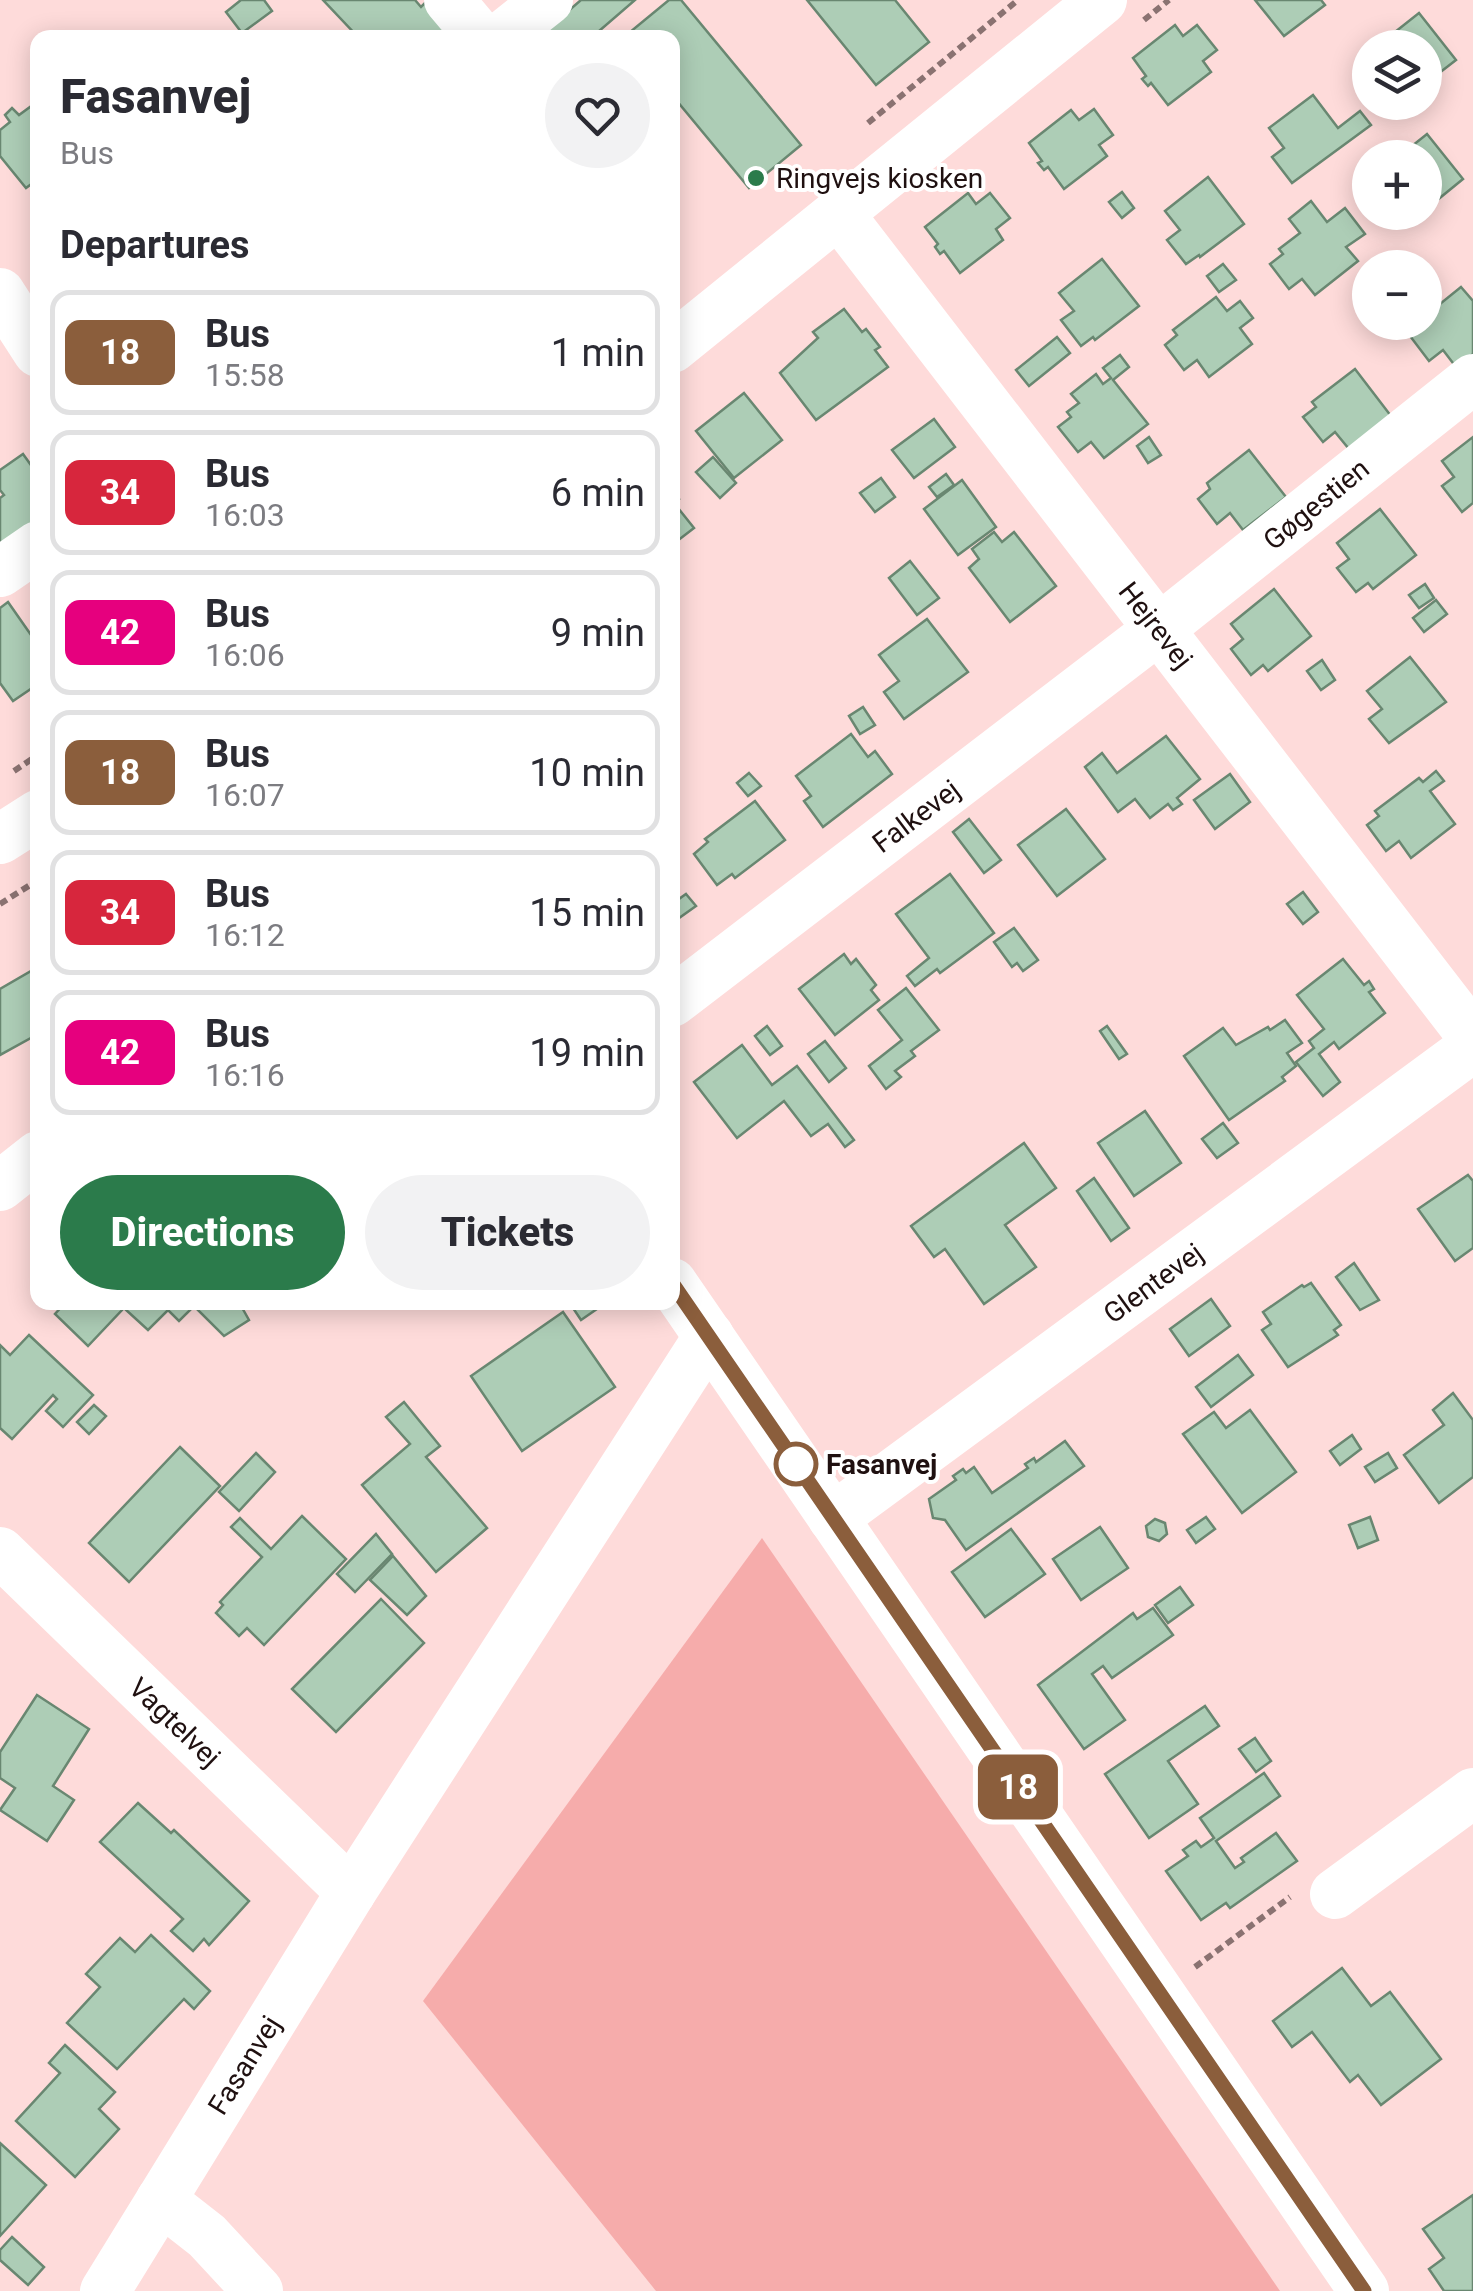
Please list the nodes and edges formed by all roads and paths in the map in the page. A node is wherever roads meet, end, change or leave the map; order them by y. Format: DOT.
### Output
graph roads {
  1 [pos="449,0"];
  2 [pos="548,0"];
  3 [pos="1018,0"];
  4 [pos="1102,0"];
  5 [pos="474,30"];
  6 [pos="510,30"];
  7 [pos="858,132"];
  8 [pos="839,214"];
  9 [pos="0,294"];
  10 [pos="30,340"];
  11 [pos="680,342"];
  12 [pos="1473,379"];
  13 [pos="30,551"];
  14 [pos="0,572"];
  15 [pos="1159,629"];
  16 [pos="30,760"];
  17 [pos="0,781"];
  18 [pos="30,819"];
  19 [pos="0,839"];
  20 [pos="30,885"];
  21 [pos="0,904"];
  22 [pos="680,996"];
  23 [pos="1473,1037"];
  24 [pos="1473,1047"];
  25 [pos="30,1162"];
  26 [pos="0,1186"];
  27 [pos="680,1295"];
  28 [pos="708,1336"];
  29 [pos="833,1518"];
  30 [pos="0,1552"];
  31 [pos="1473,1793"];
  32 [pos="351,1892"];
  33 [pos="1335,1894"];
  34 [pos="1160,1994"];
  35 [pos="161,2200"];
  36 [pos="105,2291"];
  37 [pos="258,2291"];
  38 [pos="1364,2291"];
  1 -- 5 [label="street"];
  2 -- 6 [label="street"];
  3 -- 7 [label="path"];
  4 -- 8 [label="street"];
  8 -- 11 [label="street"];
  8 -- 15 [label="street, Hejrevej"];
  9 -- 10 [label="street"];
  12 -- 15 [label="street, Gøgestien"];
  13 -- 14 [label="street"];
  15 -- 22 [label="street, Falkevej"];
  15 -- 23 [label="street, Hejrevej"];
  16 -- 17 [label="path"];
  18 -- 19 [label="street"];
  20 -- 21 [label="path"];
  24 -- 29 [label="street, Glentevej"];
  25 -- 26 [label="street"];
  27 -- 28 [label="street"];
  28 -- 29 [label="street"];
  28 -- 32 [label="street, Fasanvej"];
  29 -- 34 [label="street"];
  30 -- 32 [label="street, Vagtelvej"];
  31 -- 33 [label="street"];
  32 -- 35 [label="street, Fasanvej"];
  33 -- 34 [label="path"];
  34 -- 38 [label="street"];
  35 -- 36 [label="street, Fasanvej"];
  35 -- 37 [label="street"];
}
